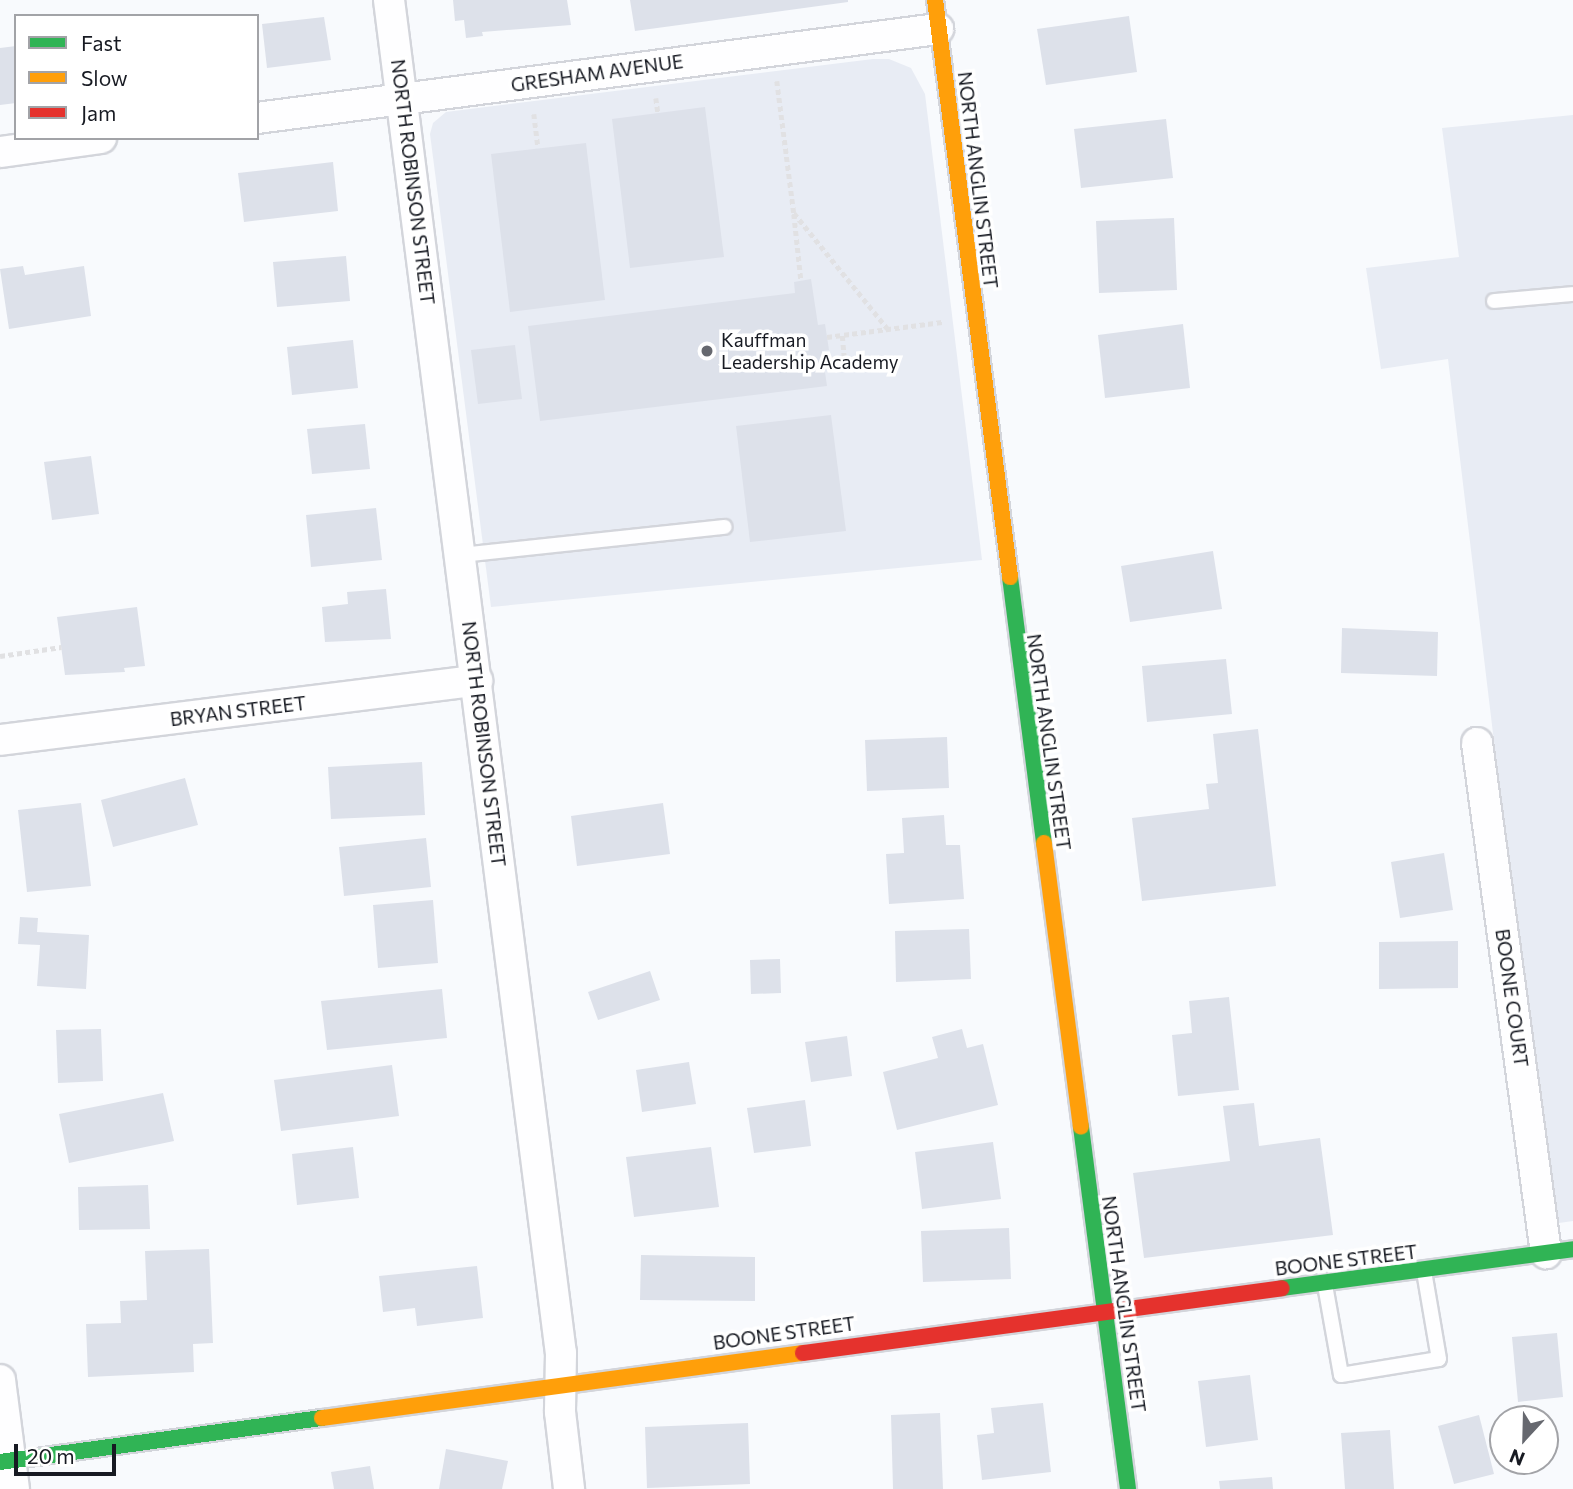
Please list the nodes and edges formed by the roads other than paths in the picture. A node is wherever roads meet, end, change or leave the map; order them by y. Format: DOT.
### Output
graph roads {
  1 [pos="389,0"];
  2 [pos="936,14"];
  3 [pos="404,99"];
  4 [pos="259,118"];
  5 [pos="87,140"];
  6 [pos="0,152"];
  7 [pos="1573,294"];
  8 [pos="1494,301"];
  9 [pos="725,527"];
  10 [pos="461,555"];
  11 [pos="477,681"];
  12 [pos="0,740"];
  13 [pos="1477,743"];
  14 [pos="1560,1251"];
  15 [pos="1424,1271"];
  16 [pos="1325,1284"];
  17 [pos="1104,1312"];
  18 [pos="0,1380"];
  19 [pos="560,1384"];
  20 [pos="8,1470"];
  21 [pos="569,1489"];
  22 [pos="1128,1489"];
  1 -- 3 [label="street, NORTH ROBINSON STREET"];
  2 -- 3 [label="street, GRESHAM AVENUE"];
  2 -- 17 [label="street, NORTH ANGLIN STREET"];
  3 -- 4 [label="street, GRESHAM AVENUE"];
  3 -- 10 [label="street, NORTH ROBINSON STREET"];
  5 -- 6 [label="street"];
  7 -- 8 [label="lane"];
  9 -- 10 [label="lane"];
  10 -- 11 [label="street, NORTH ROBINSON STREET"];
  11 -- 12 [label="street, BRYAN STREET"];
  11 -- 19 [label="street, NORTH ROBINSON STREET"];
  13 -- 14 [label="street, BOONE COURT"];
  14 -- 15 [label="street, BOONE STREET"];
  15 -- 16 [label="street, BOONE STREET"];
  15 -- 16 [label="lane"];
  16 -- 17 [label="street, BOONE STREET"];
  17 -- 19 [label="street, BOONE STREET"];
  17 -- 22 [label="street, NORTH ANGLIN STREET"];
  18 -- 20 [label="street"];
  19 -- 20 [label="street, BOONE STREET"];
  19 -- 21 [label="street, NORTH ROBINSON STREET"];
}
